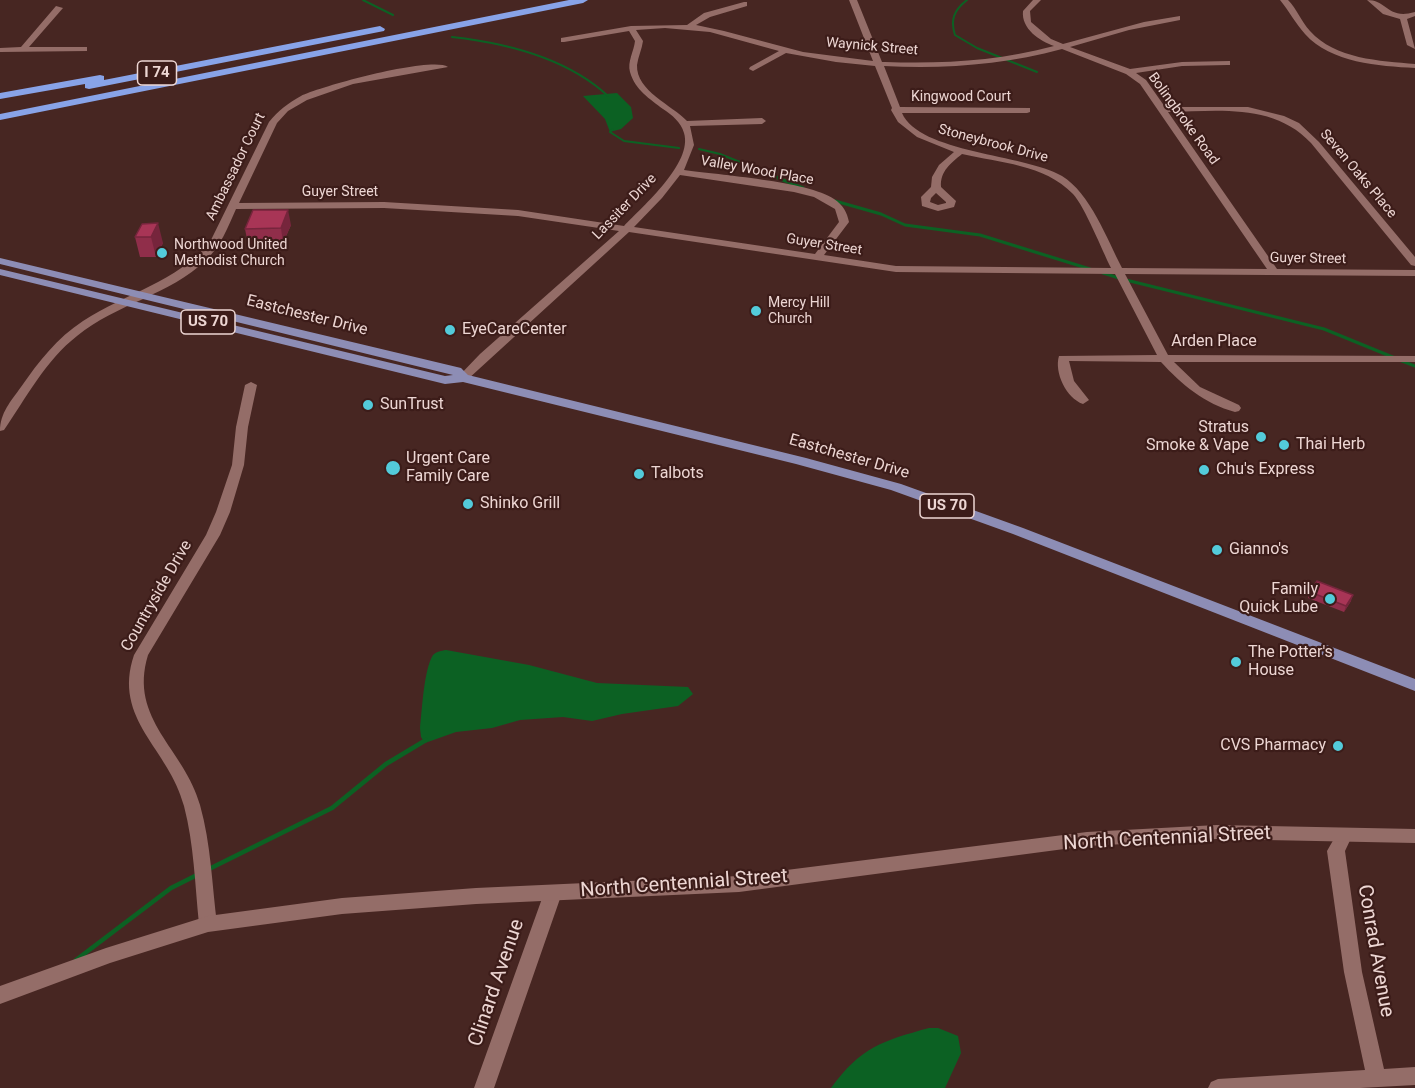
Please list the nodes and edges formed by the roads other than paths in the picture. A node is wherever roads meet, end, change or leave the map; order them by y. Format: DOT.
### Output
graph roads {
  1 [pos="583,0"];
  2 [pos="853,0"];
  3 [pos="1037,0"];
  4 [pos="1284,0"];
  5 [pos="1371,0"];
  6 [pos="744,4"];
  7 [pos="59,8"];
  8 [pos="1415,14"];
  9 [pos="1177,18"];
  10 [pos="1403,18"];
  11 [pos="397,25"];
  12 [pos="689,27"];
  13 [pos="631,28"];
  14 [pos="564,40"];
  15 [pos="314,41"];
  16 [pos="1063,46"];
  17 [pos="1415,46"];
  18 [pos="84,49"];
  19 [pos="0,50"];
  20 [pos="23,50"];
  21 [pos="786,50"];
  22 [pos="1227,63"];
  23 [pos="878,64"];
  24 [pos="1415,66"];
  25 [pos="444,67"];
  26 [pos="753,69"];
  27 [pos="1129,72"];
  28 [pos="126,92"];
  29 [pos="0,96"];
  30 [pos="0,105"];
  31 [pos="895,110"];
  32 [pos="1027,110"];
  33 [pos="1163,110"];
  34 [pos="0,117"];
  35 [pos="762,121"];
  36 [pos="686,124"];
  37 [pos="0,126"];
  38 [pos="959,152"];
  39 [pos="679,172"];
  40 [pos="936,188"];
  41 [pos="232,206"];
  42 [pos="626,229"];
  43 [pos="817,258"];
  44 [pos="0,261"];
  45 [pos="1415,262"];
  46 [pos="0,272"];
  47 [pos="1118,272"];
  48 [pos="1274,272"];
  49 [pos="1415,273"];
  50 [pos="142,294"];
  51 [pos="126,302"];
  52 [pos="1164,358"];
  53 [pos="1415,359"];
  54 [pos="463,378"];
  55 [pos="251,385"];
  56 [pos="1083,400"];
  57 [pos="1235,408"];
  58 [pos="0,427"];
  59 [pos="1415,685"];
  60 [pos="1345,834"];
  61 [pos="1415,836"];
  62 [pos="553,893"];
  63 [pos="208,924"];
  64 [pos="0,995"];
  65 [pos="1415,1076"];
  66 [pos="1376,1077"];
  67 [pos="484,1088"];
  68 [pos="1218,1088"];
  1 -- 28 [label="highway, I 74"];
  2 -- 23 [label="street, Stoneybrook Drive"];
  3 -- 16 [label="street, Bolingbroke Road"];
  4 -- 24 [label="street"];
  5 -- 10 [label="street"];
  6 -- 12 [label="street"];
  7 -- 20 [label="street"];
  8 -- 10 [label="street"];
  9 -- 16 [label="street, Waynick Street"];
  10 -- 17 [label="street"];
  11 -- 15 [label="highway, I 74"];
  12 -- 13 [label="street, Waynick Street"];
  12 -- 21 [label="street, Waynick Street"];
  13 -- 14 [label="street, Waynick Street"];
  13 -- 36 [label="street"];
  15 -- 29 [label="highway"];
  15 -- 30 [label="highway, I 74"];
  16 -- 23 [label="street, Waynick Street"];
  16 -- 27 [label="street, Bolingbroke Road"];
  18 -- 20 [label="street"];
  19 -- 20 [label="street"];
  21 -- 23 [label="street, Waynick Street"];
  21 -- 26 [label="street"];
  22 -- 27 [label="street"];
  23 -- 31 [label="street, Stoneybrook Drive"];
  25 -- 41 [label="street, Ambassador Court"];
  27 -- 33 [label="street, Bolingbroke Road"];
  28 -- 34 [label="highway, I 74"];
  28 -- 37 [label="highway"];
  31 -- 32 [label="street, Kingwood Court"];
  31 -- 38 [label="street, Stoneybrook Drive"];
  33 -- 45 [label="street, Seven Oaks Place"];
  33 -- 48 [label="street, Bolingbroke Road"];
  35 -- 36 [label="street"];
  36 -- 39 [label="street, Lassiter Drive"];
  38 -- 40 [label="street"];
  38 -- 47 [label="street, Stoneybrook Drive"];
  39 -- 42 [label="street, Lassiter Drive"];
  39 -- 43 [label="street, Valley Wood Place"];
  41 -- 42 [label="street, Guyer Street"];
  41 -- 50 [label="street, Ambassador Court"];
  42 -- 43 [label="street, Guyer Street"];
  42 -- 54 [label="street, Lassiter Drive"];
  43 -- 47 [label="street, Guyer Street"];
  44 -- 50 [label="main road, Eastchester Drive / US 70"];
  46 -- 51 [label="main road, Eastchester Drive / US 70"];
  47 -- 48 [label="street, Guyer Street"];
  47 -- 52 [label="street, Stoneybrook Drive"];
  48 -- 49 [label="street, Guyer Street"];
  50 -- 51 [label="street, Ambassador Court"];
  50 -- 54 [label="main road, Eastchester Drive / US 70"];
  51 -- 54 [label="main road, Eastchester Drive / US 70"];
  51 -- 58 [label="street, Ambassador Court"];
  52 -- 53 [label="street, Arden Place"];
  52 -- 56 [label="street, Arden Place"];
  52 -- 57 [label="street, Stoneybrook Drive"];
  54 -- 59 [label="main road, Eastchester Drive / US 70"];
  55 -- 63 [label="street, Countryside Drive"];
  60 -- 61 [label="street, North Centennial Street"];
  60 -- 62 [label="street, North Centennial Street"];
  60 -- 66 [label="street, Conrad Avenue"];
  62 -- 63 [label="street, North Centennial Street"];
  62 -- 67 [label="street, Clinard Avenue"];
  63 -- 64 [label="street, North Centennial Street"];
  65 -- 66 [label="street"];
  66 -- 68 [label="street"];
}
